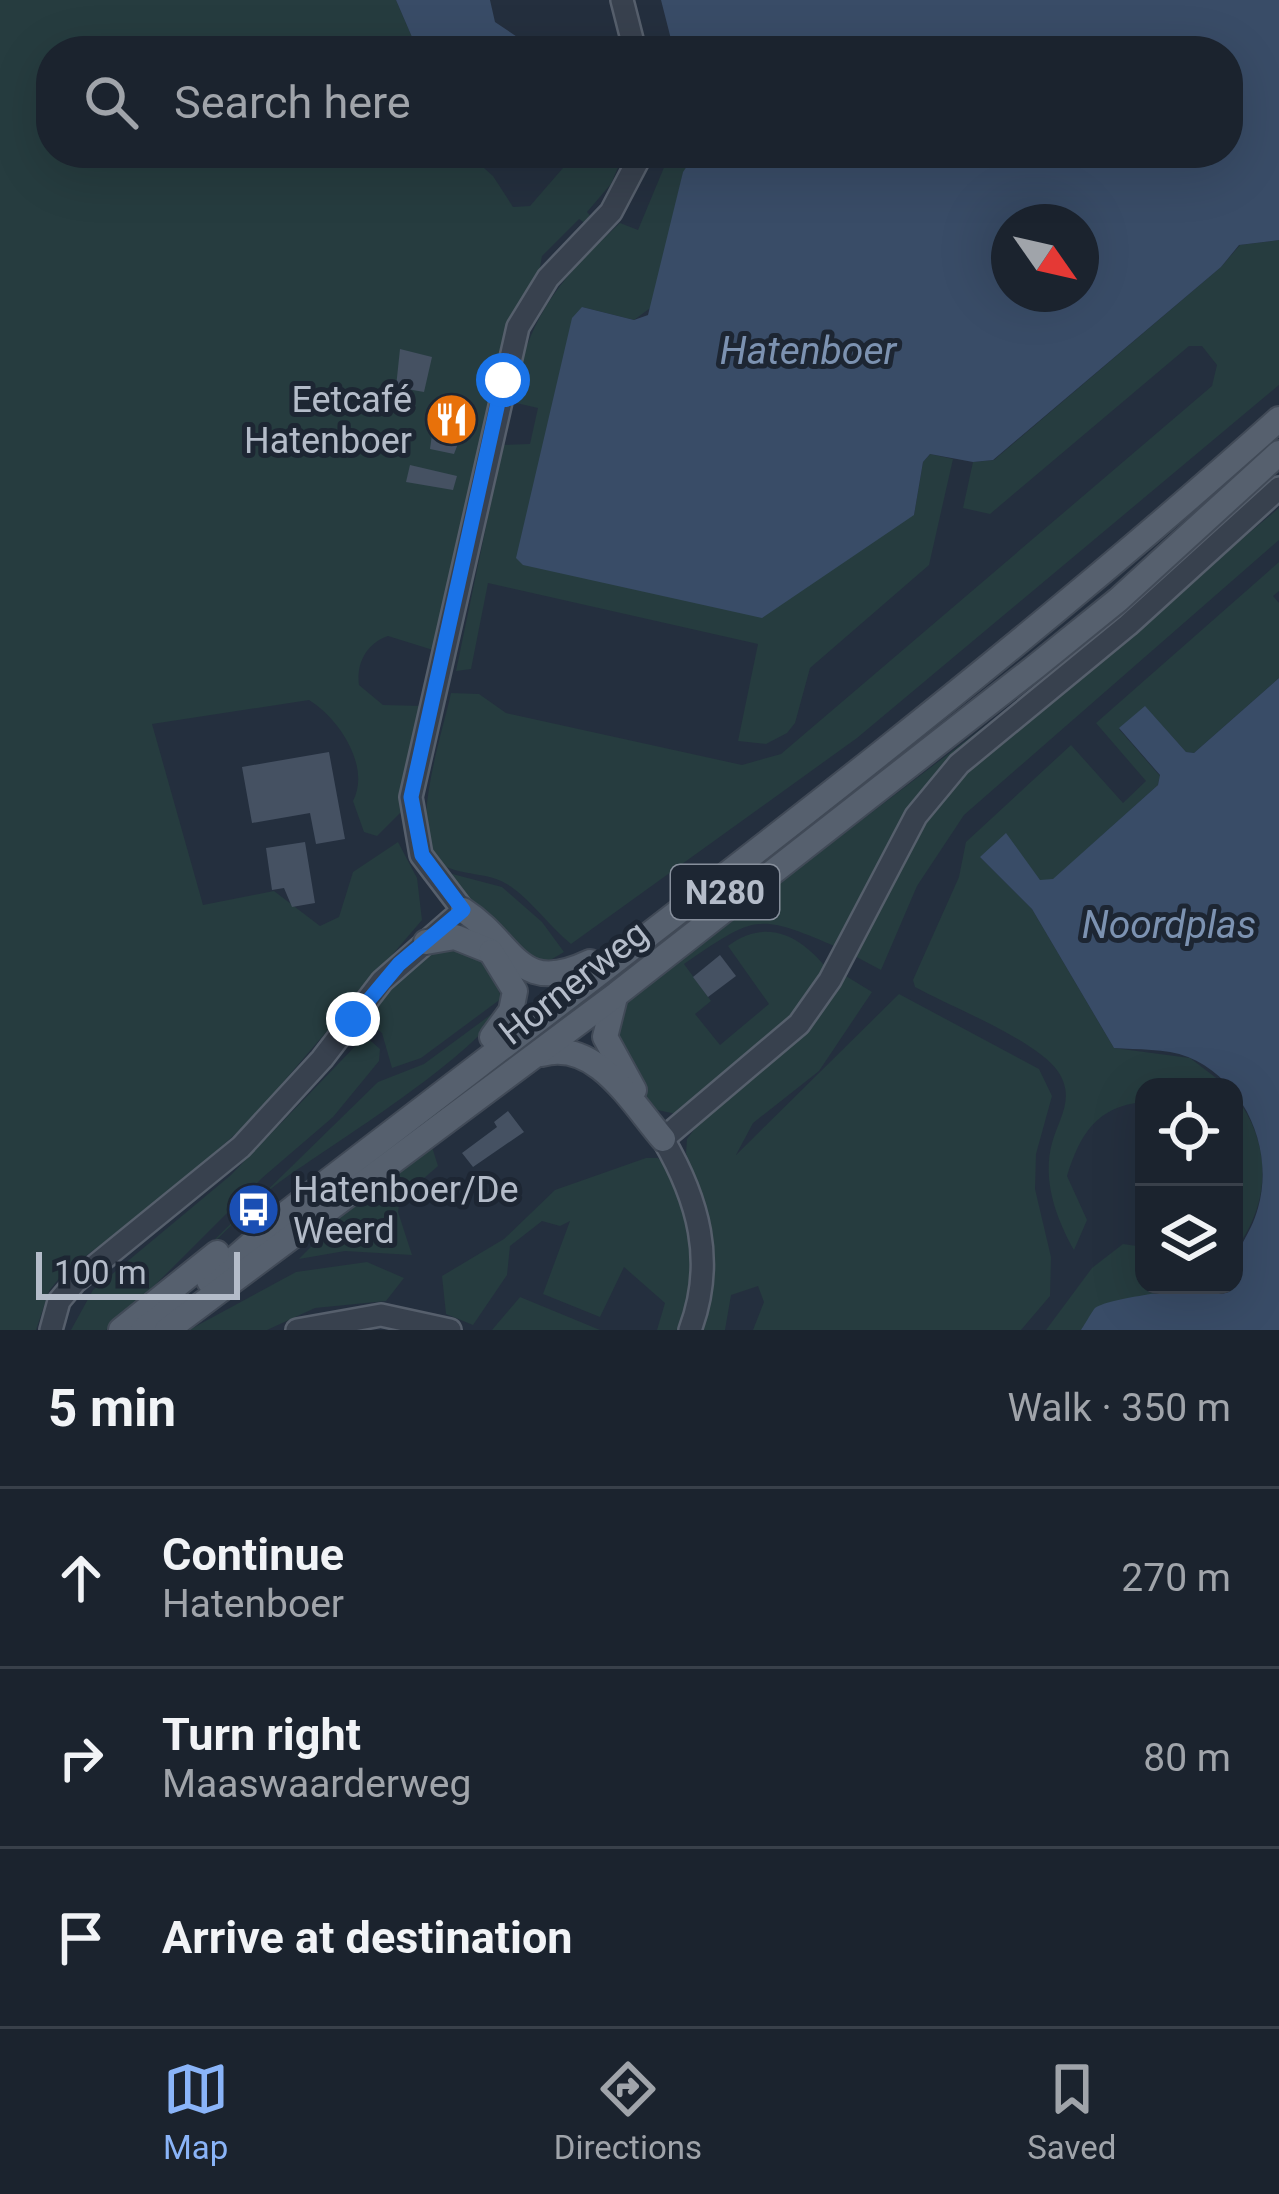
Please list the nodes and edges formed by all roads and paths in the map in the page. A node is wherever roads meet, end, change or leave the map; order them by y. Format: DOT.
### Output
graph roads {
  1 [pos="622,0"];
  2 [pos="631,36"];
  3 [pos="634,168"];
  4 [pos="1279,419"];
  5 [pos="1279,453"];
  6 [pos="1279,488"];
  7 [pos="1234,492"];
  8 [pos="920,717"];
  9 [pos="463,910"];
  10 [pos="426,941"];
  11 [pos="490,951"];
  12 [pos="590,962"];
  13 [pos="616,994"];
  14 [pos="492,1037"];
  15 [pos="536,1056"];
  16 [pos="663,1139"];
  17 [pos="208,1281"];
  18 [pos="51,1330"];
  19 [pos="121,1330"];
  20 [pos="143,1330"];
  21 [pos="167,1330"];
  22 [pos="297,1330"];
  23 [pos="450,1330"];
  24 [pos="690,1330"];
  1 -- 2 [label="street"];
  3 -- 9 [label="street"];
  4 -- 8 [label="main road, Hornerweg / N280"];
  5 -- 7 [label="main road, Hornerweg / N280"];
  6 -- 16 [label="street"];
  7 -- 13 [label="main road, Hornerweg / N280"];
  7 -- 17 [label="main road, Hornerweg / N280"];
  8 -- 12 [label="main road, Hornerweg / N280"];
  8 -- 17 [label="main road, Hornerweg / N280"];
  9 -- 10 [label="street"];
  9 -- 11 [label="main road"];
  9 -- 12 [label="main road"];
  10 -- 11 [label="main road"];
  10 -- 18 [label="street"];
  11 -- 14 [label="main road"];
  12 -- 14 [label="main road, Hornerweg / N280"];
  13 -- 15 [label="main road, Hornerweg / N280"];
  13 -- 16 [label="main road"];
  14 -- 19 [label="main road, Hornerweg / N280"];
  15 -- 16 [label="main road"];
  15 -- 21 [label="main road, Hornerweg / N280"];
  16 -- 24 [label="street"];
  17 -- 20 [label="main road, Hornerweg / N280"];
  22 -- 23 [label="street"];
}
